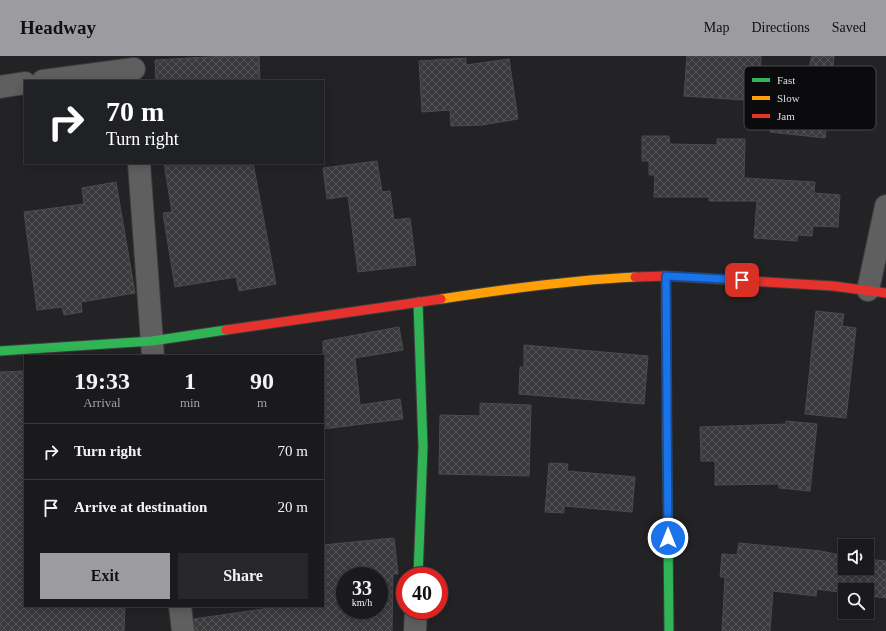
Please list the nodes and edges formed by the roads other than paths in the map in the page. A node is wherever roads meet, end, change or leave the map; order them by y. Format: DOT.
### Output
graph roads {
  1 [pos="135,69"];
  2 [pos="51,80"];
  3 [pos="24,83"];
  4 [pos="0,87"];
  5 [pos="139,164"];
  6 [pos="886,206"];
  7 [pos="666,276"];
  8 [pos="877,292"];
  9 [pos="418,302"];
  10 [pos="153,348"];
  11 [pos="0,351"];
  12 [pos="418,567"];
  13 [pos="180,607"];
  14 [pos="416,619"];
  15 [pos="183,631"];
  16 [pos="415,631"];
  17 [pos="669,631"];
  1 -- 2 [label="street"];
  3 -- 4 [label="street"];
  5 -- 10 [label="street"];
  6 -- 8 [label="street"];
  7 -- 8 [label="street"];
  7 -- 9 [label="street"];
  7 -- 17 [label="street"];
  9 -- 10 [label="street"];
  9 -- 12 [label="street"];
  10 -- 11 [label="street"];
  13 -- 15 [label="street"];
  14 -- 16 [label="street"];
}
